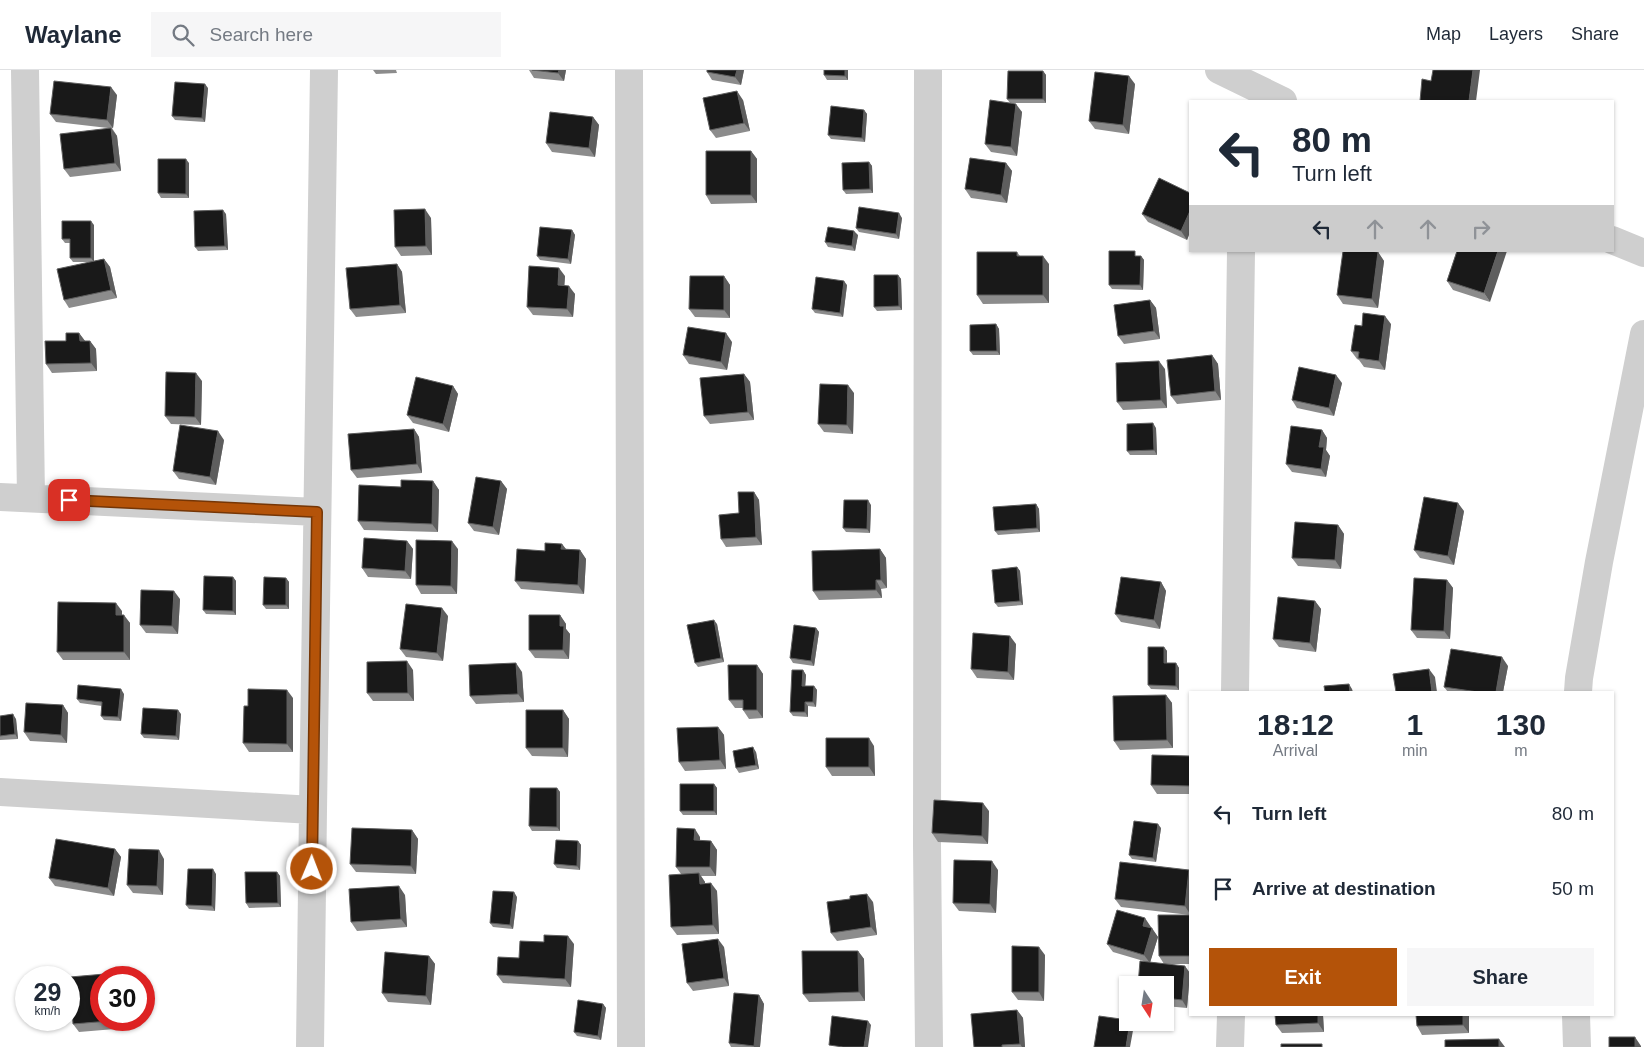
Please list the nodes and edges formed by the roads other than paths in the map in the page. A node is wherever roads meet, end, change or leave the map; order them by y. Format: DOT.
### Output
graph roads {
  1 [pos="25,70"];
  2 [pos="324,70"];
  3 [pos="629,70"];
  4 [pos="928,70"];
  5 [pos="1219,70"];
  6 [pos="1272,99"];
  7 [pos="1614,241"];
  8 [pos="1242,252"];
  9 [pos="1644,253"];
  10 [pos="1644,334"];
  11 [pos="0,497"];
  12 [pos="31,498"];
  13 [pos="317,512"];
  14 [pos="1235,691"];
  15 [pos="1578,691"];
  16 [pos="0,792"];
  17 [pos="313,810"];
  18 [pos="1231,1016"];
  19 [pos="1576,1016"];
  20 [pos="310,1047"];
  21 [pos="631,1047"];
  22 [pos="929,1047"];
  23 [pos="1230,1047"];
  24 [pos="1577,1047"];
  1 -- 12 [label="street"];
  2 -- 13 [label="street"];
  3 -- 21 [label="street"];
  4 -- 22 [label="street"];
  5 -- 6 [label="street"];
  7 -- 9 [label="street"];
  8 -- 14 [label="street"];
  10 -- 15 [label="street"];
  11 -- 12 [label="street"];
  12 -- 13 [label="street"];
  13 -- 17 [label="street"];
  16 -- 17 [label="street"];
  17 -- 20 [label="street"];
  18 -- 23 [label="street"];
  19 -- 24 [label="street"];
}
